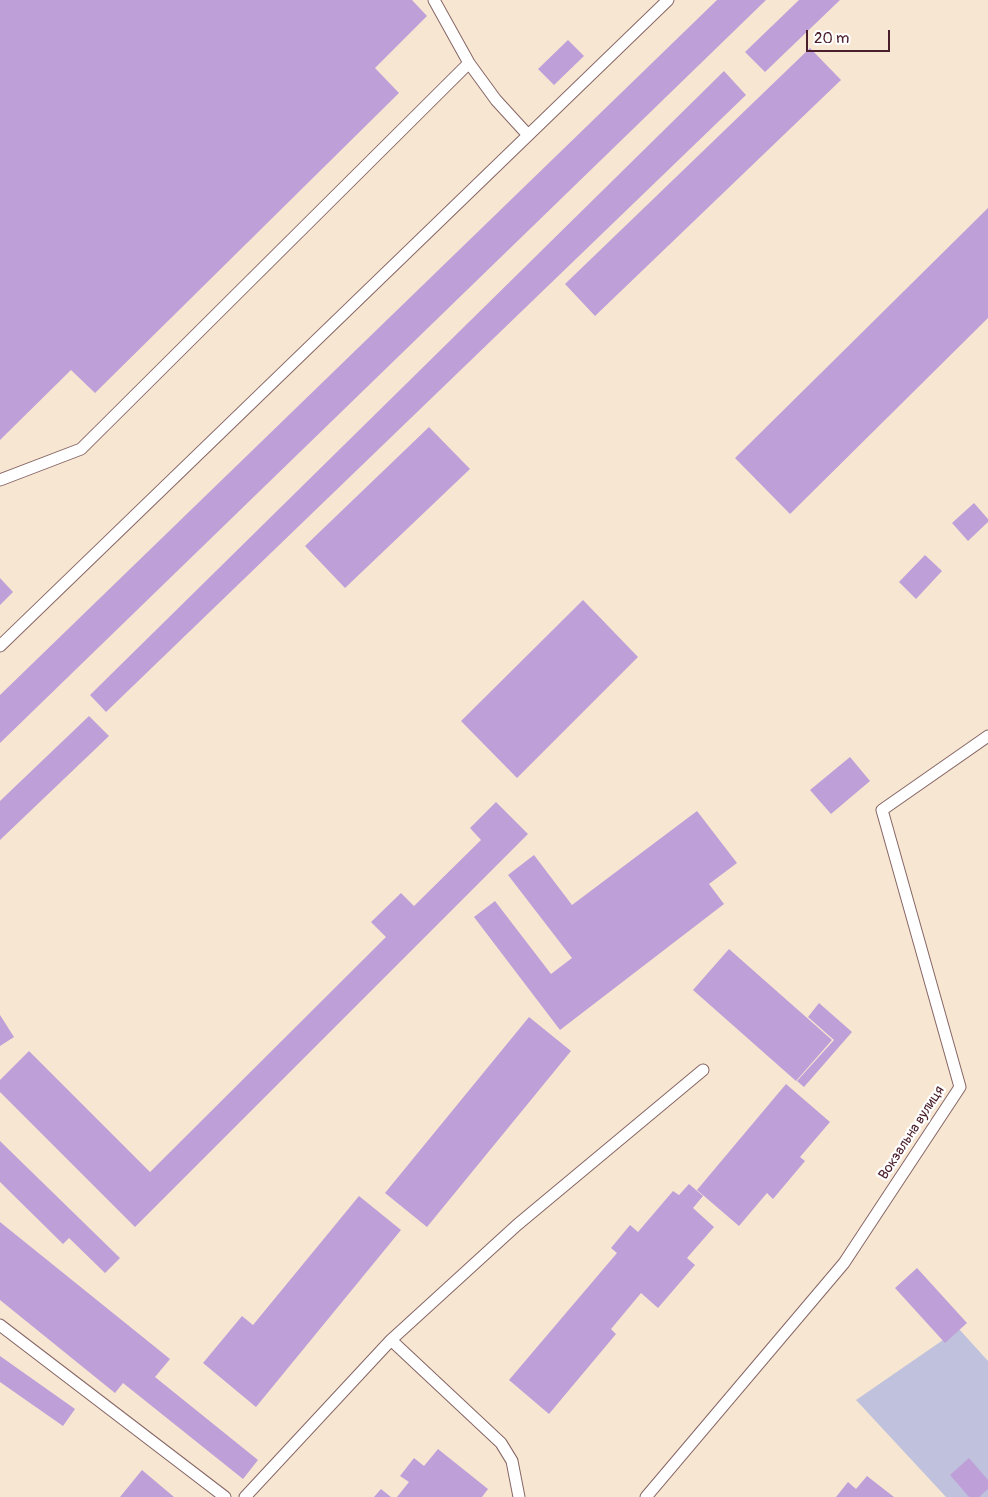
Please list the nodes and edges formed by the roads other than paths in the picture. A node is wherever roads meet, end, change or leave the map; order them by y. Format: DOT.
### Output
graph roads {
  1 [pos="434,0"];
  2 [pos="668,0"];
  3 [pos="469,63"];
  4 [pos="528,135"];
  5 [pos="0,480"];
  6 [pos="0,646"];
  7 [pos="988,736"];
  8 [pos="702,1070"];
  9 [pos="0,1326"];
  10 [pos="391,1340"];
  11 [pos="225,1497"];
  12 [pos="245,1497"];
  13 [pos="519,1497"];
  14 [pos="646,1497"];
  1 -- 3 [label="lane"];
  2 -- 4 [label="lane"];
  3 -- 4 [label="lane"];
  3 -- 5 [label="lane"];
  4 -- 6 [label="lane"];
  7 -- 14 [label="lane, Вокзальна вулиця"];
  8 -- 10 [label="lane"];
  9 -- 11 [label="lane"];
  10 -- 12 [label="lane"];
  10 -- 13 [label="lane"];
}
